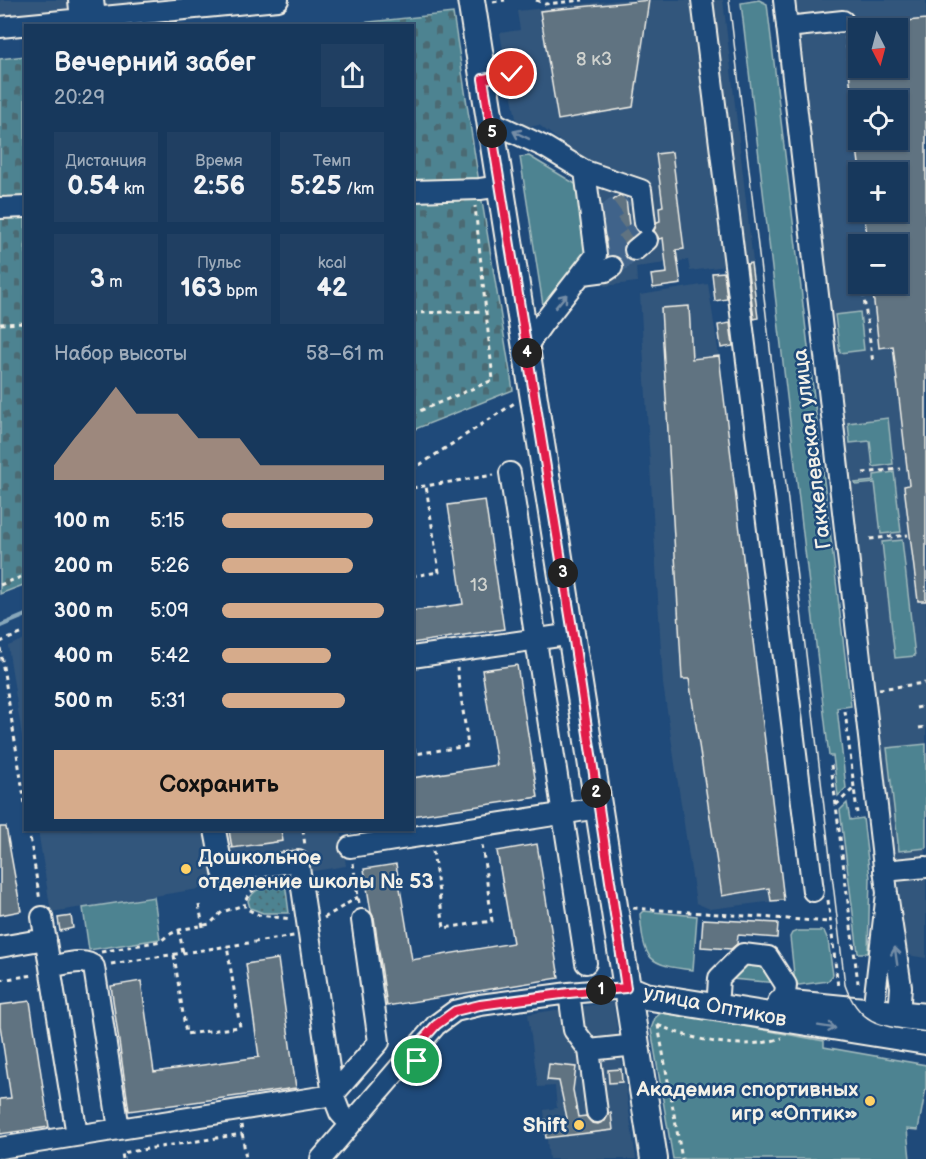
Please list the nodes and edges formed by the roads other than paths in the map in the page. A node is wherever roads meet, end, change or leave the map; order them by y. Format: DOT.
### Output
graph roads {
  1 [pos="278,0"];
  2 [pos="702,0"];
  3 [pos="784,0"];
  4 [pos="482,1"];
  5 [pos="246,2"];
  6 [pos="87,9"];
  7 [pos="843,21"];
  8 [pos="0,27"];
  9 [pos="787,27"];
  10 [pos="512,74"];
  11 [pos="483,79"];
  12 [pos="490,121"];
  13 [pos="585,171"];
  14 [pos="490,187"];
  15 [pos="414,191"];
  16 [pos="24,207"];
  17 [pos="0,208"];
  18 [pos="638,218"];
  19 [pos="526,347"];
  20 [pos="510,473"];
  21 [pos="573,634"];
  22 [pos="535,639"];
  23 [pos="414,657"];
  24 [pos="598,808"];
  25 [pos="562,814"];
  26 [pos="215,831"];
  27 [pos="350,847"];
  28 [pos="926,867"];
  29 [pos="884,871"];
  30 [pos="820,891"];
  31 [pos="887,893"];
  32 [pos="42,917"];
  33 [pos="362,920"];
  34 [pos="46,939"];
  35 [pos="0,946"];
  36 [pos="586,963"];
  37 [pos="51,969"];
  38 [pos="626,988"];
  39 [pos="569,993"];
  40 [pos="718,994"];
  41 [pos="784,1004"];
  42 [pos="873,1012"];
  43 [pos="926,1017"];
  44 [pos="892,1025"];
  45 [pos="643,1036"];
  46 [pos="926,1041"];
  47 [pos="589,1050"];
  48 [pos="333,1095"];
  49 [pos="597,1112"];
  50 [pos="350,1124"];
  51 [pos="120,1129"];
  52 [pos="77,1135"];
  53 [pos="0,1148"];
  54 [pos="321,1159"];
  55 [pos="654,1159"];
  1 -- 5 [label="street"];
  2 -- 30 [label="street"];
  3 -- 9 [label="street, Гаккелевская улица"];
  4 -- 11 [label="main road"];
  5 -- 6 [label="street"];
  6 -- 8 [label="street"];
  7 -- 9 [label="street"];
  9 -- 29 [label="street, Гаккелевская улица"];
  10 -- 11 [label="street"];
  11 -- 12 [label="main road"];
  13 -- 12 [label="street, one-way"];
  12 -- 14 [label="main road"];
  13 -- 18 [label="street"];
  19 -- 13 [label="street, one-way"];
  14 -- 15 [label="street"];
  14 -- 19 [label="main road"];
  16 -- 17 [label="street"];
  19 -- 21 [label="main road"];
  20 -- 22 [label="street"];
  21 -- 22 [label="street"];
  21 -- 24 [label="main road"];
  22 -- 23 [label="street"];
  22 -- 25 [label="street"];
  24 -- 25 [label="street"];
  24 -- 38 [label="main road"];
  25 -- 27 [label="street"];
  25 -- 36 [label="street"];
  26 -- 48 [label="street"];
  28 -- 29 [label="street"];
  29 -- 31 [label="street, Гаккелевская улица"];
  31 -- 42 [label="street, Гаккелевская улица"];
  44 -- 31 [label="street, Гаккелевская улица, one-way"];
  32 -- 34 [label="street"];
  33 -- 48 [label="street"];
  34 -- 35 [label="street"];
  34 -- 37 [label="street"];
  37 -- 51 [label="street"];
  37 -- 52 [label="street"];
  38 -- 39 [label="street"];
  38 -- 40 [label="main road, улица Оптиков"];
  38 -- 44 [label="main road, улица Оптиков, one-way"];
  38 -- 45 [label="main road"];
  39 -- 47 [label="street"];
  39 -- 50 [label="street"];
  40 -- 41 [label="main road, улица Оптиков"];
  40 -- 41 [label="street"];
  41 -- 42 [label="main road, улица Оптиков"];
  42 -- 44 [label="main road, улица Оптиков"];
  43 -- 44 [label="main road, улица Оптиков"];
  44 -- 46 [label="main road, улица Оптиков"];
  45 -- 47 [label="street"];
  45 -- 55 [label="main road"];
  47 -- 49 [label="street"];
  48 -- 50 [label="street"];
  48 -- 51 [label="street"];
  50 -- 54 [label="street"];
  51 -- 52 [label="street"];
  52 -- 53 [label="street"];
}
